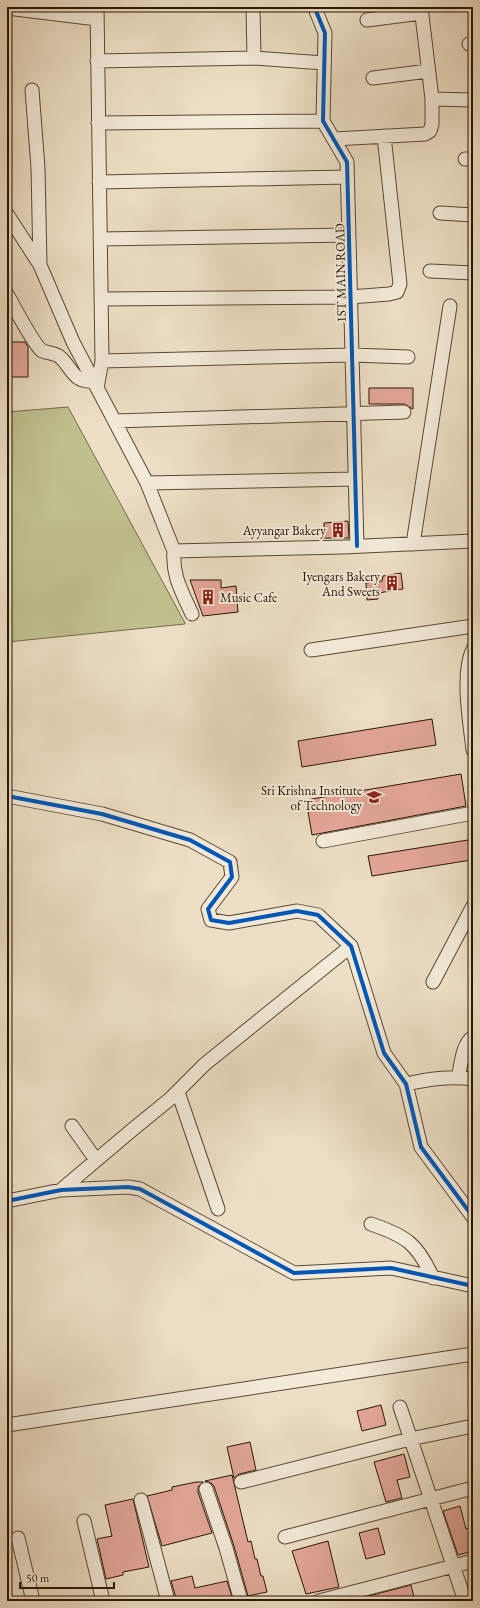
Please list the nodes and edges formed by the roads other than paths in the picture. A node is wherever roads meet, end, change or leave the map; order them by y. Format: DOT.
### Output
graph roads {
  1 [pos="253,7"];
  2 [pos="316,7"];
  3 [pos="7,8"];
  4 [pos="421,10"];
  5 [pos="97,13"];
  6 [pos="367,20"];
  7 [pos="254,58"];
  8 [pos="97,61"];
  9 [pos="324,63"];
  10 [pos="428,71"];
  11 [pos="373,78"];
  12 [pos="32,90"];
  13 [pos="432,99"];
  14 [pos="473,100"];
  15 [pos="323,120"];
  16 [pos="98,124"];
  17 [pos="384,136"];
  18 [pos="334,139"];
  19 [pos="347,177"];
  20 [pos="99,182"];
  21 [pos="440,213"];
  22 [pos="7,214"];
  23 [pos="473,215"];
  24 [pos="349,235"];
  25 [pos="100,239"];
  26 [pos="40,265"];
  27 [pos="430,271"];
  28 [pos="473,274"];
  29 [pos="7,294"];
  30 [pos="350,297"];
  31 [pos="101,299"];
  32 [pos="450,306"];
  33 [pos="352,355"];
  34 [pos="408,357"];
  35 [pos="102,360"];
  36 [pos="96,385"];
  37 [pos="404,412"];
  38 [pos="353,415"];
  39 [pos="114,421"];
  40 [pos="355,479"];
  41 [pos="147,483"];
  42 [pos="473,541"];
  43 [pos="413,544"];
  44 [pos="357,546"];
  45 [pos="174,551"];
  46 [pos="192,614"];
  47 [pos="473,626"];
  48 [pos="473,649"];
  49 [pos="310,650"];
  50 [pos="473,750"];
  51 [pos="7,796"];
  52 [pos="473,813"];
  53 [pos="323,841"];
  54 [pos="473,906"];
  55 [pos="351,946"];
  56 [pos="432,982"];
  57 [pos="473,1037"];
  58 [pos="458,1078"];
  59 [pos="473,1079"];
  60 [pos="406,1084"];
  61 [pos="178,1092"];
  62 [pos="72,1126"];
  63 [pos="96,1160"];
  64 [pos="61,1190"];
  65 [pos="7,1201"];
  66 [pos="218,1209"];
  67 [pos="473,1217"];
  68 [pos="370,1224"];
  69 [pos="433,1278"];
  70 [pos="473,1286"];
  71 [pos="473,1354"];
  72 [pos="400,1407"];
  73 [pos="7,1425"];
  74 [pos="473,1426"];
  75 [pos="410,1439"];
  76 [pos="241,1482"];
  77 [pos="473,1488"];
  78 [pos="206,1489"];
  79 [pos="431,1499"];
  80 [pos="141,1500"];
  81 [pos="84,1521"];
  82 [pos="285,1537"];
  83 [pos="18,1538"];
  84 [pos="473,1561"];
  85 [pos="453,1566"];
  86 [pos="33,1601"];
  87 [pos="103,1601"];
  88 [pos="168,1601"];
  89 [pos="241,1601"];
  90 [pos="319,1601"];
  91 [pos="465,1601"];
  1 -- 7 [label="street"];
  2 -- 9 [label="street"];
  3 -- 5 [label="street"];
  4 -- 6 [label="street"];
  4 -- 10 [label="street"];
  5 -- 8 [label="street"];
  7 -- 8 [label="street"];
  7 -- 9 [label="street"];
  8 -- 16 [label="street"];
  9 -- 15 [label="street"];
  10 -- 11 [label="street"];
  10 -- 13 [label="street"];
  12 -- 26 [label="street"];
  13 -- 14 [label="street"];
  13 -- 17 [label="street"];
  15 -- 16 [label="street"];
  15 -- 18 [label="street, 1ST MAIN ROAD"];
  16 -- 20 [label="street"];
  17 -- 18 [label="street"];
  17 -- 30 [label="street"];
  18 -- 19 [label="street, 1ST MAIN ROAD"];
  19 -- 20 [label="street"];
  19 -- 24 [label="street, 1ST MAIN ROAD"];
  20 -- 25 [label="street"];
  21 -- 23 [label="street"];
  22 -- 26 [label="street"];
  24 -- 25 [label="street"];
  24 -- 30 [label="street, 1ST MAIN ROAD"];
  25 -- 31 [label="street"];
  26 -- 36 [label="street"];
  27 -- 28 [label="street"];
  29 -- 36 [label="street"];
  30 -- 31 [label="street"];
  30 -- 33 [label="street, 1ST MAIN ROAD"];
  31 -- 35 [label="street"];
  32 -- 43 [label="street"];
  33 -- 34 [label="street"];
  33 -- 35 [label="street"];
  33 -- 38 [label="street, 1ST MAIN ROAD"];
  35 -- 36 [label="street"];
  36 -- 39 [label="street"];
  37 -- 38 [label="street"];
  38 -- 39 [label="street"];
  38 -- 40 [label="street, 1ST MAIN ROAD"];
  39 -- 41 [label="street"];
  40 -- 41 [label="street"];
  40 -- 44 [label="street, 1ST MAIN ROAD"];
  41 -- 45 [label="street"];
  42 -- 43 [label="street"];
  43 -- 44 [label="street"];
  44 -- 45 [label="street"];
  45 -- 46 [label="street"];
  47 -- 49 [label="street"];
  48 -- 50 [label="street"];
  51 -- 55 [label="street"];
  52 -- 53 [label="street"];
  54 -- 56 [label="street"];
  55 -- 60 [label="street"];
  55 -- 61 [label="street"];
  57 -- 58 [label="street"];
  58 -- 59 [label="street"];
  58 -- 60 [label="street"];
  60 -- 67 [label="street"];
  61 -- 63 [label="street"];
  61 -- 66 [label="street"];
  62 -- 63 [label="street"];
  63 -- 64 [label="street"];
  64 -- 65 [label="street"];
  64 -- 69 [label="street"];
  68 -- 69 [label="street"];
  69 -- 70 [label="street"];
  71 -- 73 [label="street"];
  72 -- 75 [label="street"];
  74 -- 75 [label="street"];
  75 -- 76 [label="street"];
  75 -- 79 [label="street"];
  77 -- 79 [label="street"];
  78 -- 89 [label="street"];
  79 -- 82 [label="street"];
  79 -- 85 [label="street"];
  80 -- 88 [label="street"];
  81 -- 87 [label="street"];
  83 -- 86 [label="street"];
  84 -- 85 [label="street"];
  85 -- 90 [label="street"];
  85 -- 91 [label="street"];
}
